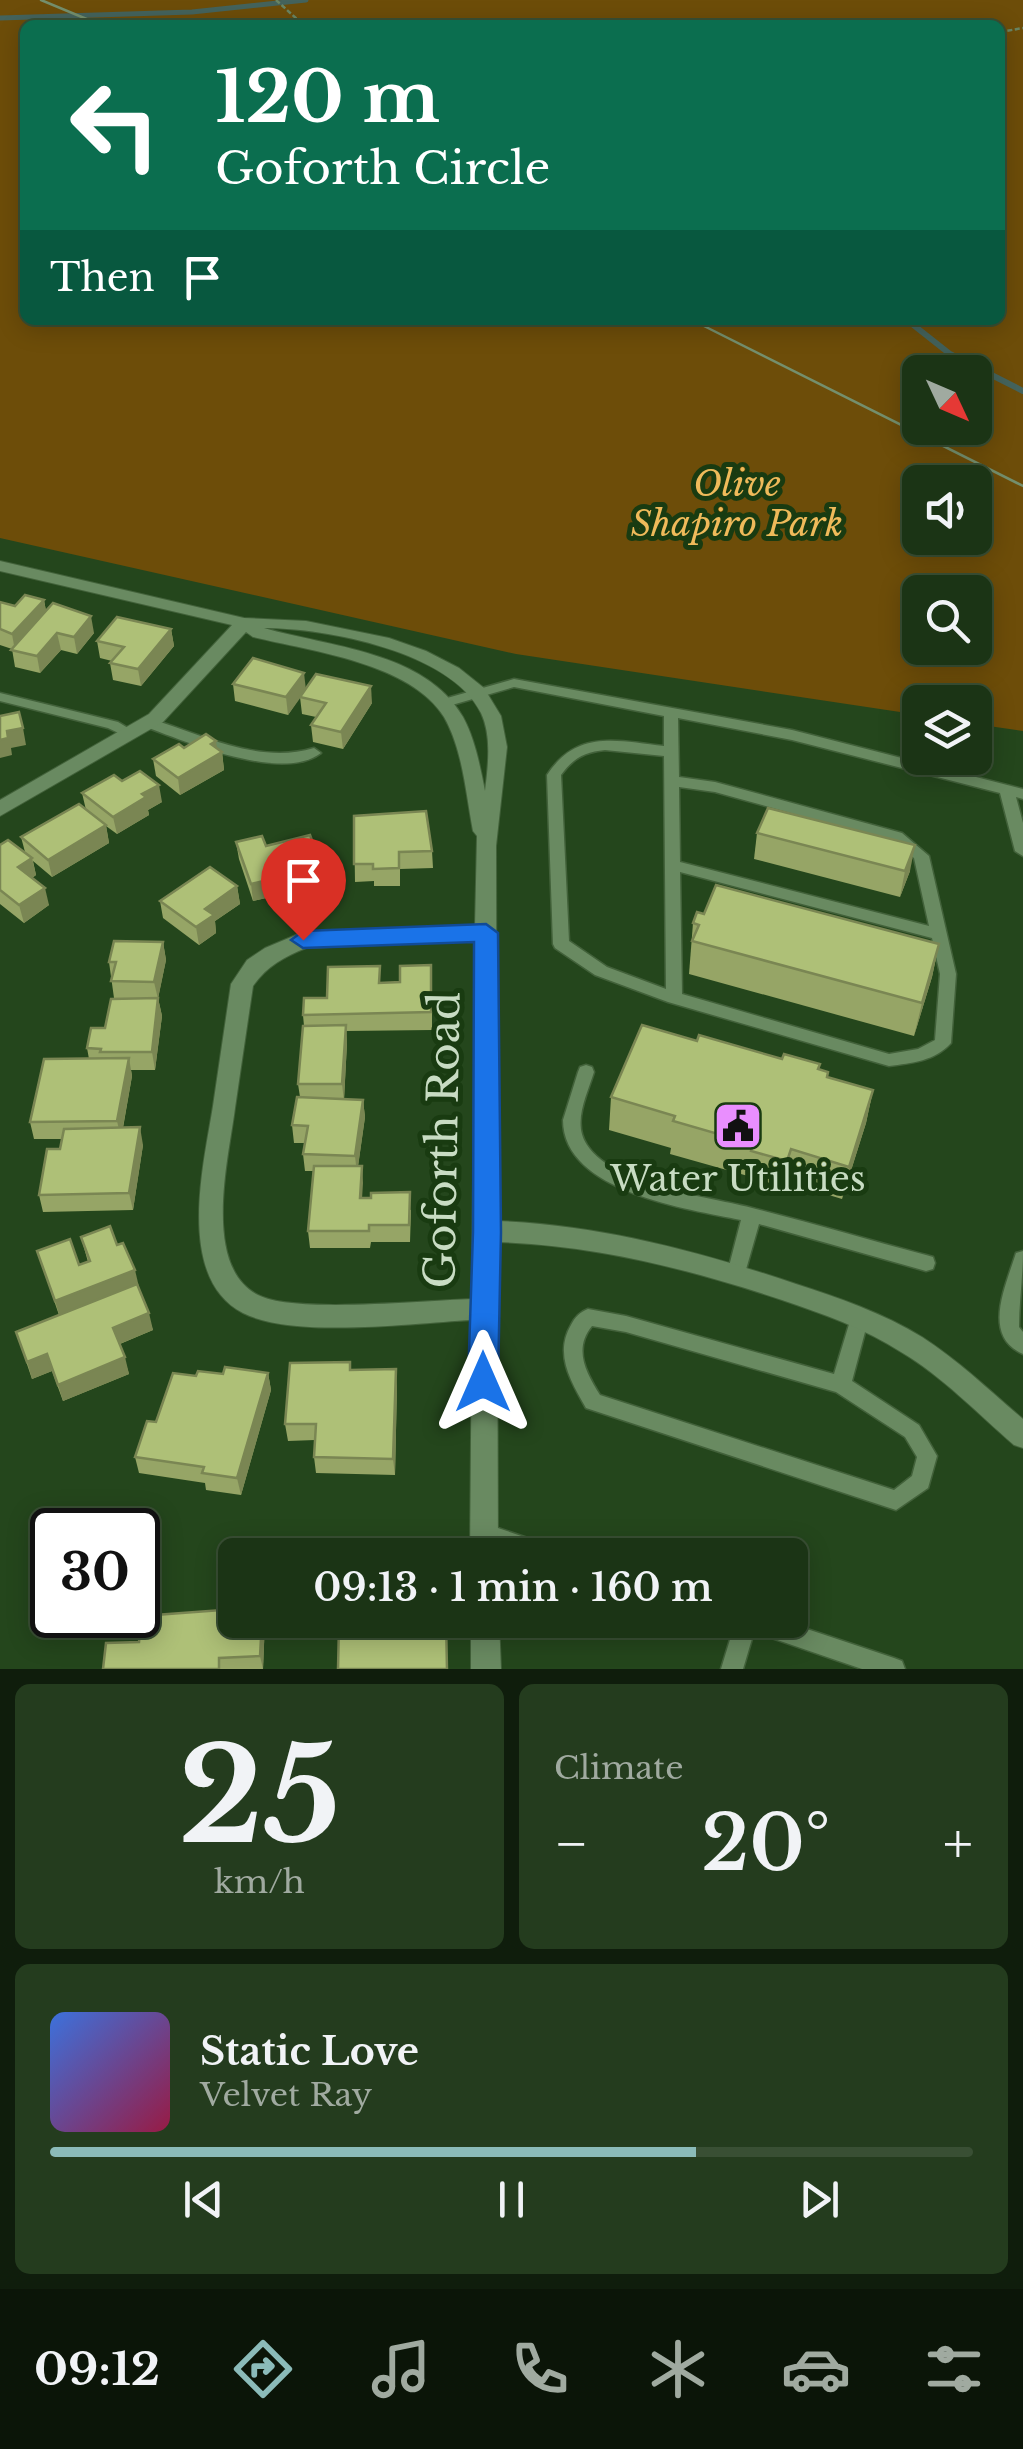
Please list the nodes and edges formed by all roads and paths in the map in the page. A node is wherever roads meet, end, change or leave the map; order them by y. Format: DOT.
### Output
graph roads {
  1 [pos="276,0"];
  2 [pos="302,20"];
  3 [pos="0,566"];
  4 [pos="244,623"];
  5 [pos="479,692"];
  6 [pos="0,697"];
  7 [pos="444,703"];
  8 [pos="671,714"];
  9 [pos="140,728"];
  10 [pos="672,752"];
  11 [pos="314,753"];
  12 [pos="673,781"];
  13 [pos="1015,792"];
  14 [pos="0,809"];
  15 [pos="1022,845"];
  16 [pos="486,846"];
  17 [pos="673,865"];
  18 [pos="486,933"];
  19 [pos="938,934"];
  20 [pos="674,998"];
  21 [pos="586,1072"];
  22 [pos="752,1214"];
  23 [pos="487,1232"];
  24 [pos="1023,1259"];
  25 [pos="926,1262"];
  26 [pos="736,1274"];
  27 [pos="482,1309"];
  28 [pos="860,1317"];
  29 [pos="1023,1346"];
  30 [pos="841,1385"];
  31 [pos="1023,1436"];
  32 [pos="484,1538"];
  33 [pos="485,1638"];
  34 [pos="742,1638"];
  35 [pos="802,1638"];
  36 [pos="486,1669"];
  37 [pos="732,1669"];
  38 [pos="894,1669"];
  1 -- 2 [label="path"];
  3 -- 4 [label="street"];
  4 -- 5 [label="street"];
  4 -- 7 [label="street"];
  4 -- 9 [label="street"];
  5 -- 7 [label="lane"];
  5 -- 8 [label="lane"];
  5 -- 16 [label="street, Goforth Road"];
  6 -- 9 [label="lane"];
  7 -- 16 [label="street, Goforth Road"];
  8 -- 10 [label="lane"];
  8 -- 13 [label="lane"];
  9 -- 11 [label="lane"];
  9 -- 14 [label="street"];
  10 -- 12 [label="lane"];
  10 -- 20 [label="lane"];
  12 -- 17 [label="lane"];
  12 -- 19 [label="lane"];
  13 -- 15 [label="lane"];
  16 -- 18 [label="street, Goforth Road"];
  17 -- 19 [label="lane"];
  17 -- 20 [label="lane"];
  18 -- 23 [label="street, Goforth Road"];
  18 -- 27 [label="street"];
  19 -- 20 [label="lane"];
  21 -- 22 [label="lane"];
  22 -- 25 [label="lane"];
  22 -- 26 [label="lane"];
  23 -- 26 [label="street"];
  23 -- 27 [label="street, Goforth Road"];
  24 -- 29 [label="lane"];
  26 -- 28 [label="street"];
  27 -- 32 [label="street, Goforth Road"];
  28 -- 30 [label="lane"];
  28 -- 31 [label="street"];
  30 -- 30 [label="lane"];
  33 -- 36 [label="street"];
  34 -- 37 [label="lane"];
  35 -- 38 [label="lane"];
}
